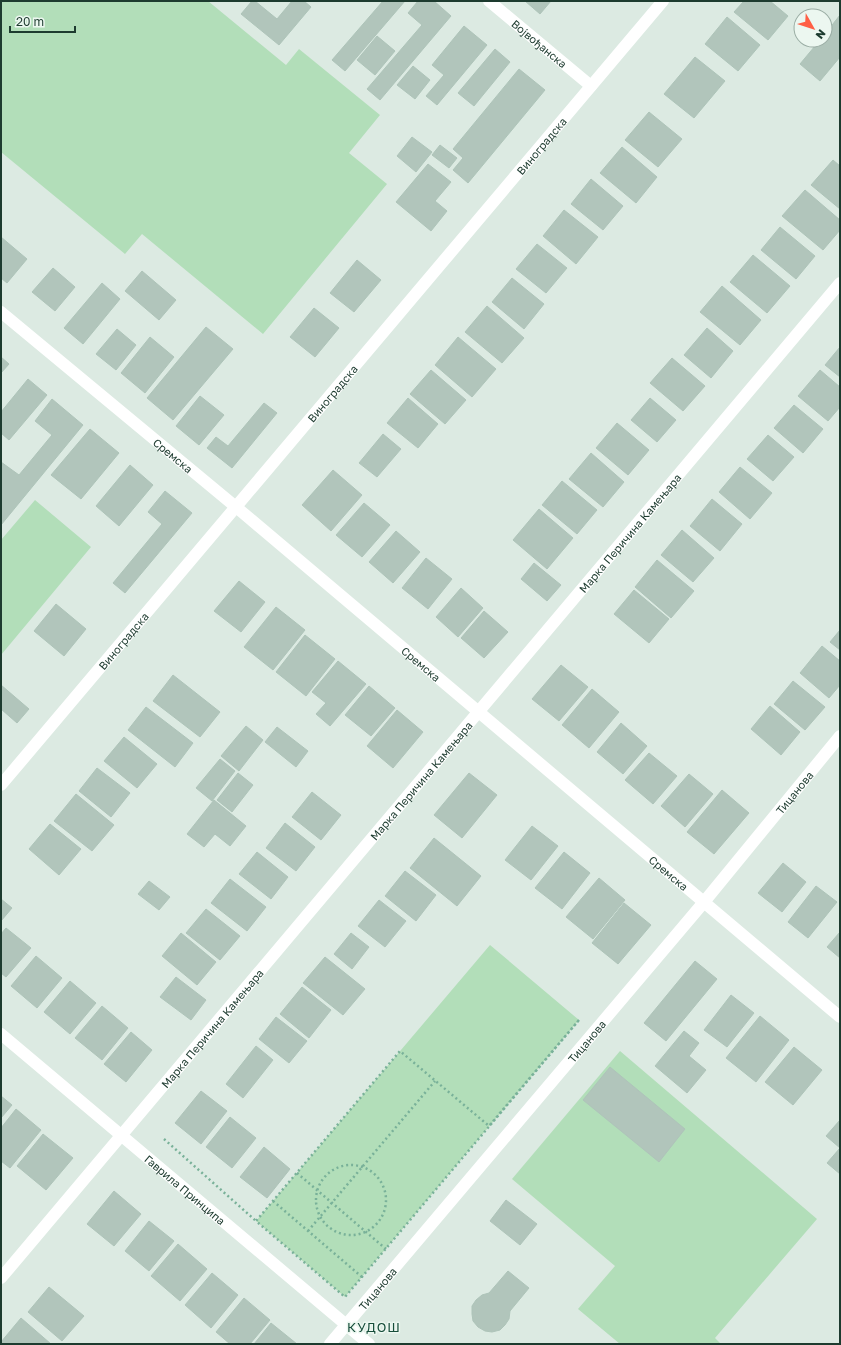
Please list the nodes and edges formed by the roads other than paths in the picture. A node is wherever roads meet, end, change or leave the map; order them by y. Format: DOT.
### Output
graph roads {
  1 [pos="489,1"];
  2 [pos="664,1"];
  3 [pos="591,86"];
  4 [pos="840,283"];
  5 [pos="1,312"];
  6 [pos="236,507"];
  7 [pos="478,711"];
  8 [pos="840,736"];
  9 [pos="1,785"];
  10 [pos="704,902"];
  11 [pos="840,1017"];
  12 [pos="1,1034"];
  13 [pos="122,1135"];
  14 [pos="1,1278"];
  15 [pos="346,1325"];
  16 [pos="330,1344"];
  17 [pos="369,1344"];
  1 -- 3 [label="street, Војвођанска"];
  2 -- 3 [label="street, Виноградска"];
  3 -- 6 [label="street, Виноградска"];
  4 -- 7 [label="street, Марка Перичина Камењара"];
  5 -- 6 [label="street, Сремска"];
  6 -- 7 [label="street, Сремска"];
  6 -- 9 [label="street, Виноградска"];
  7 -- 10 [label="street, Сремска"];
  7 -- 13 [label="street, Марка Перичина Камењара"];
  8 -- 10 [label="street, Тицанова"];
  10 -- 11 [label="street, Сремска"];
  10 -- 15 [label="street, Тицанова"];
  12 -- 13 [label="street, Гаврила Принципа"];
  13 -- 14 [label="street, Марка Перичина Камењара"];
  13 -- 15 [label="street, Гаврила Принципа"];
  15 -- 16 [label="street, Тицанова"];
  15 -- 17 [label="street, Гаврила Принципа"];
}
